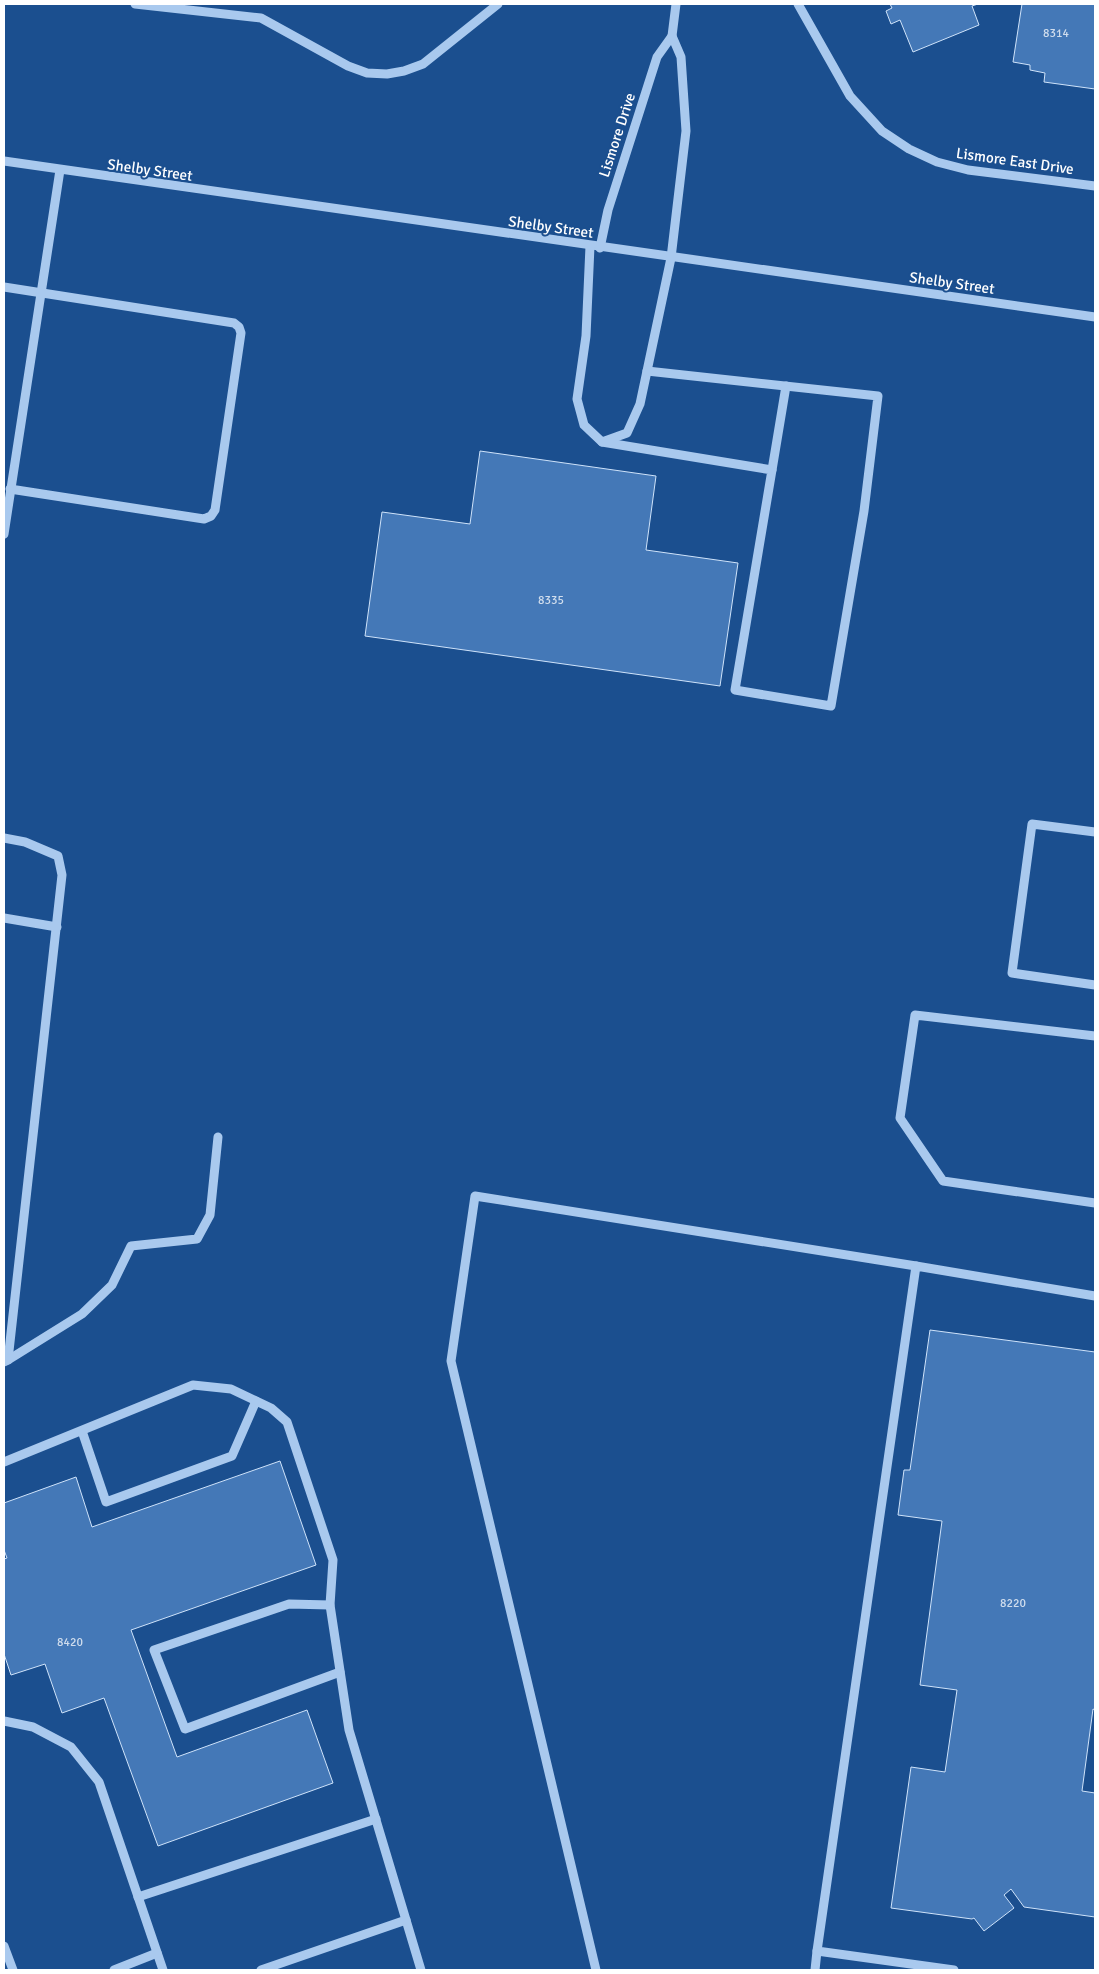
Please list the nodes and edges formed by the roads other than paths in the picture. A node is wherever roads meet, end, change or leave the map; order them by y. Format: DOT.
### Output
graph roads {
  1 [pos="135,4"];
  2 [pos="498,4"];
  3 [pos="676,4"];
  4 [pos="798,4"];
  5 [pos="672,36"];
  6 [pos="4,161"];
  7 [pos="60,170"];
  8 [pos="1095,186"];
  9 [pos="590,246"];
  10 [pos="600,248"];
  11 [pos="671,258"];
  12 [pos="4,287"];
  13 [pos="41,292"];
  14 [pos="1095,317"];
  15 [pos="647,371"];
  16 [pos="786,386"];
  17 [pos="602,442"];
  18 [pos="772,470"];
  19 [pos="10,490"];
  20 [pos="4,534"];
  21 [pos="1095,832"];
  22 [pos="4,838"];
  23 [pos="4,918"];
  24 [pos="57,928"];
  25 [pos="1095,985"];
  26 [pos="1095,1036"];
  27 [pos="218,1137"];
  28 [pos="1095,1203"];
  29 [pos="916,1266"];
  30 [pos="1095,1296"];
  31 [pos="6,1361"];
  32 [pos="256,1401"];
  33 [pos="82,1430"];
  34 [pos="4,1462"];
  35 [pos="330,1605"];
  36 [pos="340,1672"];
  37 [pos="4,1722"];
  38 [pos="376,1819"];
  39 [pos="138,1897"];
  40 [pos="406,1920"];
  41 [pos="4,1946"];
  42 [pos="817,1950"];
  43 [pos="157,1953"];
  44 [pos="12,1970"];
  45 [pos="114,1970"];
  46 [pos="163,1970"];
  47 [pos="261,1970"];
  48 [pos="420,1970"];
  49 [pos="596,1970"];
  50 [pos="814,1970"];
  51 [pos="954,1970"];
  1 -- 2 [label="street"];
  3 -- 5 [label="street, Lismore Drive"];
  4 -- 8 [label="street, Lismore East Drive"];
  5 -- 10 [label="street, Lismore Drive"];
  5 -- 11 [label="street, Lismore Drive"];
  6 -- 7 [label="street, Shelby Street"];
  7 -- 9 [label="street, Shelby Street"];
  7 -- 13 [label="street"];
  9 -- 10 [label="street, Shelby Street"];
  9 -- 17 [label="street"];
  10 -- 11 [label="street, Shelby Street"];
  11 -- 14 [label="street, Shelby Street"];
  11 -- 15 [label="street, Lismore Drive"];
  12 -- 13 [label="street"];
  13 -- 19 [label="street"];
  13 -- 19 [label="street"];
  15 -- 16 [label="street"];
  15 -- 17 [label="street, Lismore Drive"];
  16 -- 18 [label="street"];
  16 -- 18 [label="street"];
  17 -- 18 [label="street"];
  19 -- 20 [label="street"];
  21 -- 25 [label="street"];
  22 -- 24 [label="street"];
  23 -- 24 [label="street"];
  24 -- 31 [label="street"];
  26 -- 28 [label="street"];
  27 -- 31 [label="street"];
  29 -- 30 [label="street"];
  29 -- 42 [label="street"];
  29 -- 49 [label="street"];
  32 -- 33 [label="street"];
  32 -- 33 [label="street"];
  32 -- 35 [label="street"];
  33 -- 34 [label="street"];
  35 -- 36 [label="street"];
  35 -- 36 [label="street"];
  36 -- 38 [label="street"];
  37 -- 39 [label="street"];
  38 -- 39 [label="street"];
  38 -- 40 [label="street"];
  39 -- 43 [label="street"];
  40 -- 47 [label="street"];
  40 -- 48 [label="street"];
  41 -- 44 [label="street"];
  42 -- 50 [label="street"];
  42 -- 51 [label="street"];
  43 -- 45 [label="street"];
  43 -- 46 [label="street"];
}
